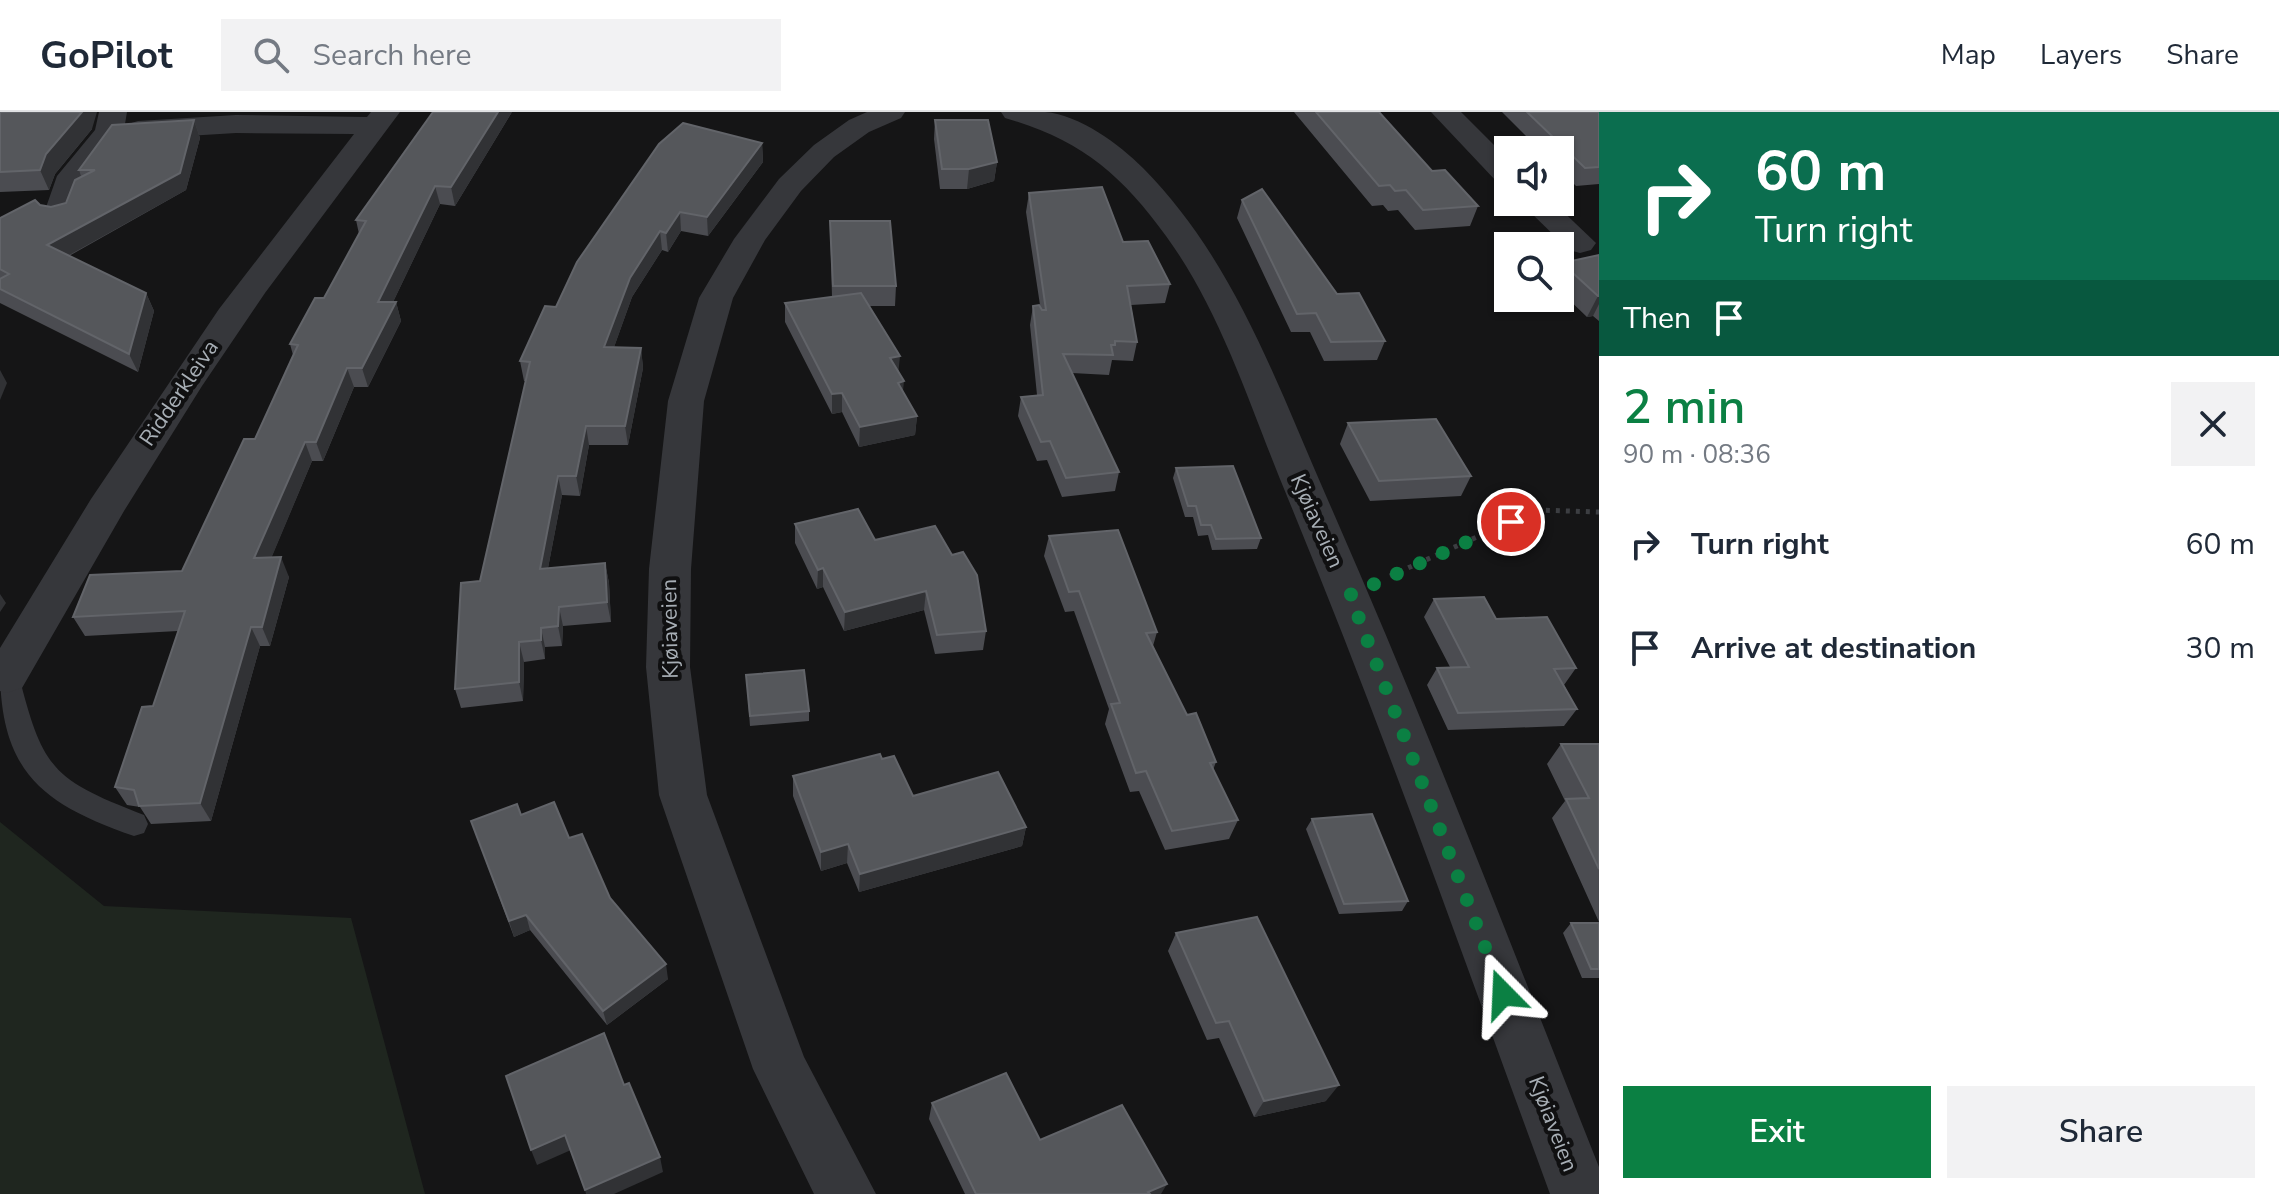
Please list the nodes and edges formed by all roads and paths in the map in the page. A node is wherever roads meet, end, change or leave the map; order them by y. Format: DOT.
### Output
graph roads {
  1 [pos="891,112"];
  2 [pos="1015,112"];
  3 [pos="1445,112"];
  4 [pos="380,119"];
  5 [pos="111,122"];
  6 [pos="1494,162"];
  7 [pos="60,213"];
  8 [pos="1550,216"];
  9 [pos="1580,243"];
  10 [pos="1599,512"];
  11 [pos="1350,595"];
  12 [pos="3,681"];
  13 [pos="134,824"];
  14 [pos="846,1194"];
  15 [pos="1580,1194"];
  1 -- 14 [label="street, Kjøiaveien"];
  2 -- 11 [label="street, Kjøiaveien"];
  3 -- 6 [label="street"];
  4 -- 5 [label="street, Ridderkleiva"];
  4 -- 12 [label="street, Ridderkleiva"];
  5 -- 7 [label="street, Ridderkleiva"];
  8 -- 9 [label="street"];
  10 -- 11 [label="path"];
  11 -- 15 [label="street, Kjøiaveien"];
  12 -- 13 [label="lane"];
}
